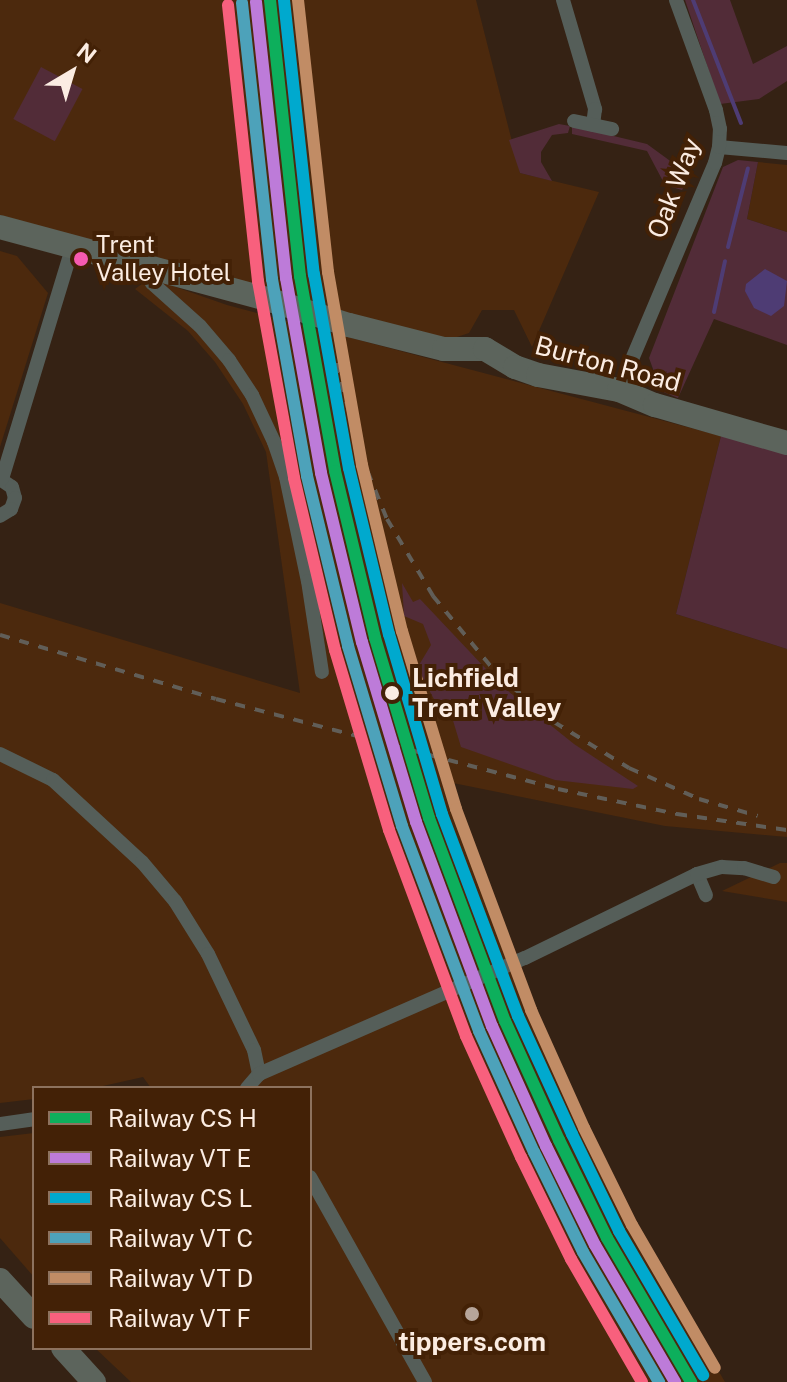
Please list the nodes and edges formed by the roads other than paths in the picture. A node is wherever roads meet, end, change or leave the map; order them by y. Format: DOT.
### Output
graph roads {
  1 [pos="563,0"];
  2 [pos="676,0"];
  3 [pos="574,121"];
  4 [pos="593,125"];
  5 [pos="612,129"];
  6 [pos="719,147"];
  7 [pos="787,153"];
  8 [pos="0,227"];
  9 [pos="73,246"];
  10 [pos="152,268"];
  11 [pos="619,390"];
  12 [pos="787,443"];
  13 [pos="1,479"];
  14 [pos="0,516"];
  15 [pos="322,672"];
  16 [pos="0,754"];
  17 [pos="697,874"];
  18 [pos="774,877"];
  19 [pos="706,895"];
  20 [pos="259,1074"];
  21 [pos="249,1086"];
  22 [pos="32,1119"];
  23 [pos="0,1124"];
  24 [pos="312,1181"];
  25 [pos="0,1280"];
  26 [pos="32,1315"];
  27 [pos="65,1350"];
  28 [pos="94,1382"];
  29 [pos="425,1382"];
  1 -- 4 [label="street"];
  2 -- 6 [label="street, Oak Way"];
  3 -- 4 [label="street"];
  4 -- 5 [label="street"];
  6 -- 7 [label="street"];
  6 -- 11 [label="street, Oak Way"];
  8 -- 9 [label="highway, Burton Road"];
  9 -- 10 [label="highway, Burton Road"];
  9 -- 13 [label="street"];
  10 -- 11 [label="highway, Burton Road"];
  10 -- 15 [label="street"];
  11 -- 12 [label="highway, Burton Road"];
  13 -- 14 [label="street"];
  16 -- 20 [label="street"];
  17 -- 18 [label="street"];
  17 -- 19 [label="street"];
  17 -- 20 [label="street"];
  20 -- 21 [label="street"];
  22 -- 23 [label="street"];
  24 -- 29 [label="street"];
  25 -- 26 [label="highway"];
  27 -- 28 [label="highway"];
}
